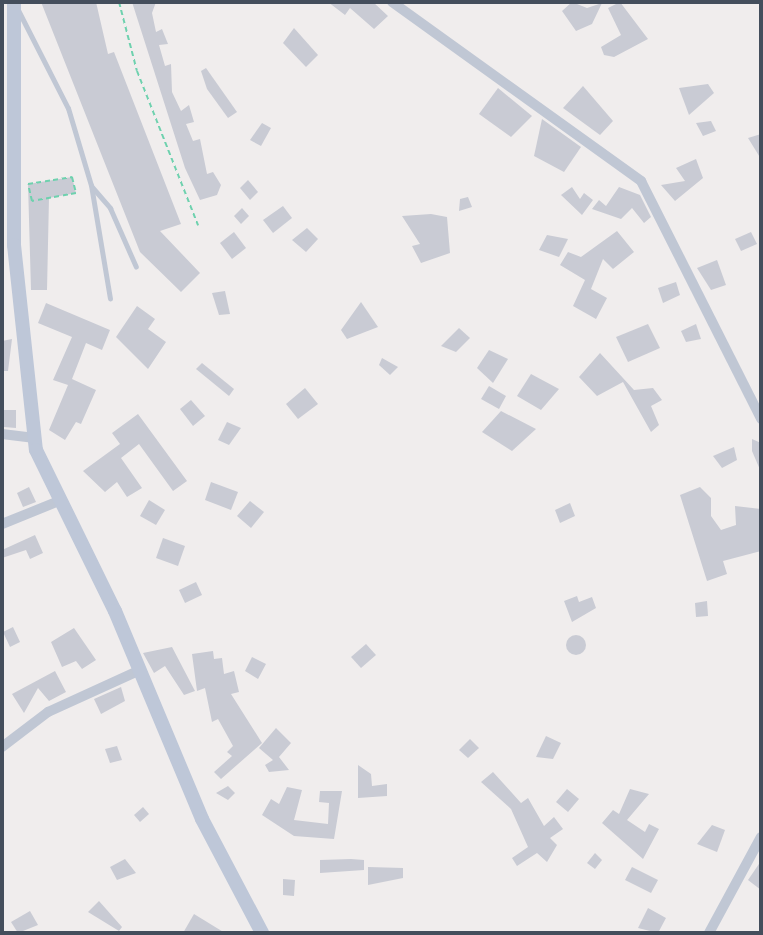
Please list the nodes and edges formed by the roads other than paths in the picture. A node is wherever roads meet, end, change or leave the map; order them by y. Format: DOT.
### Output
graph roads {
  1 [pos="392,2"];
  2 [pos="14,3"];
  3 [pos="91,185"];
  4 [pos="136,267"];
  5 [pos="110,298"];
  6 [pos="761,419"];
  7 [pos="2,434"];
  8 [pos="34,438"];
  9 [pos="59,501"];
  10 [pos="2,524"];
  11 [pos="140,670"];
  12 [pos="2,747"];
  13 [pos="761,837"];
  14 [pos="262,933"];
  15 [pos="709,933"];
  1 -- 6 [label="street"];
  2 -- 3 [label="lane"];
  2 -- 8 [label="street"];
  3 -- 4 [label="lane"];
  3 -- 5 [label="lane"];
  7 -- 8 [label="street"];
  8 -- 9 [label="street"];
  9 -- 10 [label="street"];
  9 -- 11 [label="street"];
  11 -- 12 [label="street"];
  11 -- 14 [label="street"];
  13 -- 15 [label="street"];
}
